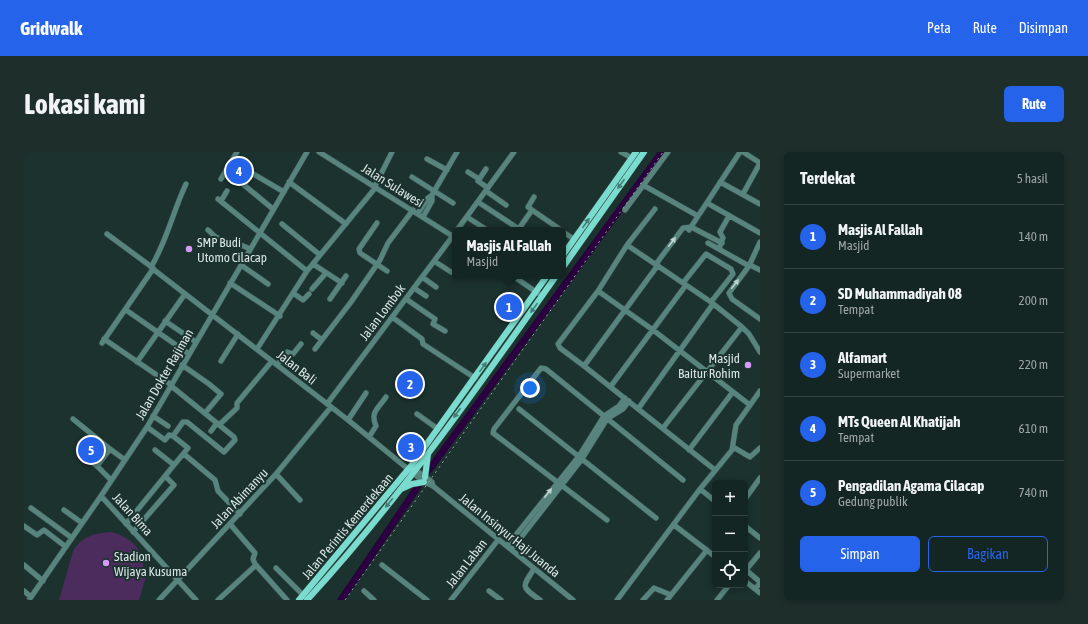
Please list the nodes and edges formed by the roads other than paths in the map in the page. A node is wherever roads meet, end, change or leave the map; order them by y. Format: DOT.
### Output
graph roads {
  1 [pos="237,152"];
  2 [pos="307,152"];
  3 [pos="319,152"];
  4 [pos="392,152"];
  5 [pos="457,152"];
  6 [pos="514,152"];
  7 [pos="621,152"];
  8 [pos="636,152"];
  9 [pos="644,152"];
  10 [pos="668,152"];
  11 [pos="740,152"];
  12 [pos="743,152"];
  13 [pos="632,158"];
  14 [pos="427,159"];
  15 [pos="760,163"];
  16 [pos="245,169"];
  17 [pos="486,169"];
  18 [pos="226,170"];
  19 [pos="447,170"];
  20 [pos="468,172"];
  21 [pos="412,177"];
  22 [pos="221,179"];
  23 [pos="479,179"];
  24 [pos="289,182"];
  25 [pos="720,182"];
  26 [pos="186,184"];
  27 [pos="643,185"];
  28 [pos="375,187"];
  29 [pos="487,190"];
  30 [pos="227,191"];
  31 [pos="284,192"];
  32 [pos="433,193"];
  33 [pos="743,194"];
  34 [pos="534,197"];
  35 [pos="478,202"];
  36 [pos="453,203"];
  37 [pos="707,203"];
  38 [pos="760,204"];
  39 [pos="506,205"];
  40 [pos="273,209"];
  41 [pos="655,209"];
  42 [pos="532,210"];
  43 [pos="625,210"];
  44 [pos="418,213"];
  45 [pos="698,216"];
  46 [pos="729,216"];
  47 [pos="467,217"];
  48 [pos="282,224"];
  49 [pos="346,224"];
  50 [pos="377,224"];
  51 [pos="459,227"];
  52 [pos="482,227"];
  53 [pos="516,227"];
  54 [pos="520,227"];
  55 [pos="556,227"];
  56 [pos="690,228"];
  57 [pos="208,230"];
  58 [pos="259,233"];
  59 [pos="760,233"];
  60 [pos="107,234"];
  61 [pos="452,234"];
  62 [pos="566,234"];
  63 [pos="452,238"];
  64 [pos="574,239"];
  65 [pos="760,242"];
  66 [pos="708,243"];
  67 [pos="722,243"];
  68 [pos="627,245"];
  69 [pos="250,249"];
  70 [pos="719,249"];
  71 [pos="566,250"];
  72 [pos="320,255"];
  73 [pos="434,261"];
  74 [pos="566,263"];
  75 [pos="313,264"];
  76 [pos="377,264"];
  77 [pos="657,264"];
  78 [pos="241,265"];
  79 [pos="750,265"];
  80 [pos="152,268"];
  81 [pos="760,270"];
  82 [pos="307,271"];
  83 [pos="387,272"];
  84 [pos="451,272"];
  85 [pos="326,273"];
  86 [pos="346,276"];
  87 [pos="422,277"];
  88 [pos="517,279"];
  89 [pos="546,279"];
  90 [pos="554,279"];
  91 [pos="230,283"];
  92 [pos="342,283"];
  93 [pos="268,284"];
  94 [pos="685,284"];
  95 [pos="436,287"];
  96 [pos="414,288"];
  97 [pos="312,289"];
  98 [pos="598,290"];
  99 [pos="536,292"];
  100 [pos="294,293"];
  101 [pos="185,294"];
  102 [pos="309,294"];
  103 [pos="426,296"];
  104 [pos="542,296"];
  105 [pos="330,299"];
  106 [pos="406,299"];
  107 [pos="712,303"];
  108 [pos="126,310"];
  109 [pos="624,310"];
  110 [pos="212,315"];
  111 [pos="280,316"];
  112 [pos="392,317"];
  113 [pos="760,319"];
  114 [pos="165,321"];
  115 [pos="742,327"];
  116 [pos="653,330"];
  117 [pos="445,331"];
  118 [pos="157,332"];
  119 [pos="313,333"];
  120 [pos="238,334"];
  121 [pos="322,340"];
  122 [pos="196,342"];
  123 [pos="302,344"];
  124 [pos="257,349"];
  125 [pos="315,349"];
  126 [pos="678,351"];
  127 [pos="760,352"];
  128 [pos="189,354"];
  129 [pos="272,360"];
  130 [pos="221,361"];
  131 [pos="137,362"];
  132 [pos="182,365"];
  133 [pos="277,365"];
  134 [pos="584,366"];
  135 [pos="707,372"];
  136 [pos="475,378"];
  137 [pos="170,384"];
  138 [pos="610,386"];
  139 [pos="760,391"];
  140 [pos="366,393"];
  141 [pos="732,393"];
  142 [pos="386,397"];
  143 [pos="627,399"];
  144 [pos="329,405"];
  145 [pos="750,405"];
  146 [pos="519,409"];
  147 [pos="638,409"];
  148 [pos="205,413"];
  149 [pos="417,414"];
  150 [pos="153,416"];
  151 [pos="606,417"];
  152 [pos="73,419"];
  153 [pos="348,420"];
  154 [pos="218,424"];
  155 [pos="168,426"];
  156 [pos="147,427"];
  157 [pos="662,428"];
  158 [pos="438,429"];
  159 [pos="211,431"];
  160 [pos="173,436"];
  161 [pos="369,436"];
  162 [pos="733,447"];
  163 [pos="760,448"];
  164 [pos="110,449"];
  165 [pos="155,450"];
  166 [pos="689,450"];
  167 [pos="429,452"];
  168 [pos="81,453"];
  169 [pos="184,454"];
  170 [pos="580,457"];
  171 [pos="125,460"];
  172 [pos="174,465"];
  173 [pos="97,466"];
  174 [pos="411,469"];
  175 [pos="715,470"];
  176 [pos="276,474"];
  177 [pos="165,476"];
  178 [pos="760,478"];
  179 [pos="111,480"];
  180 [pos="425,480"];
  181 [pos="683,480"];
  182 [pos="560,483"];
  183 [pos="400,489"];
  184 [pos="700,489"];
  185 [pos="748,495"];
  186 [pos="101,496"];
  187 [pos="712,499"];
  188 [pos="300,500"];
  189 [pos="31,508"];
  190 [pos="64,510"];
  191 [pos="240,514"];
  192 [pos="656,518"];
  193 [pos="607,520"];
  194 [pos="82,523"];
  195 [pos="126,524"];
  196 [pos="230,524"];
  197 [pos="674,525"];
  198 [pos="24,526"];
  199 [pos="748,528"];
  200 [pos="133,532"];
  201 [pos="760,537"];
  202 [pos="72,538"];
  203 [pos="498,540"];
  204 [pos="66,547"];
  205 [pos="510,548"];
  206 [pos="707,550"];
  207 [pos="760,553"];
  208 [pos="712,554"];
  209 [pos="24,565"];
  210 [pos="382,565"];
  211 [pos="255,566"];
  212 [pos="748,567"];
  213 [pos="276,568"];
  214 [pos="534,569"];
  215 [pos="328,572"];
  216 [pos="748,572"];
  217 [pos="178,579"];
  218 [pos="43,580"];
  219 [pos="760,582"];
  220 [pos="748,583"];
  221 [pos="727,588"];
  222 [pos="755,589"];
  223 [pos="24,591"];
  224 [pos="364,591"];
  225 [pos="489,591"];
  226 [pos="760,593"];
  227 [pos="671,595"];
  228 [pos="305,597"];
  229 [pos="30,598"];
  230 [pos="159,600"];
  231 [pos="196,600"];
  232 [pos="218,600"];
  233 [pos="287,600"];
  234 [pos="299,600"];
  235 [pos="374,600"];
  236 [pos="427,600"];
  237 [pos="451,600"];
  238 [pos="501,600"];
  239 [pos="540,600"];
  240 [pos="571,600"];
  241 [pos="617,600"];
  242 [pos="643,600"];
  243 [pos="667,600"];
  244 [pos="717,600"];
  1 -- 18 [label="street"];
  2 -- 24 [label="street, Jalan Dokter Rajiman"];
  3 -- 28 [label="street, Jalan Sulawesi"];
  4 -- 28 [label="street"];
  5 -- 19 [label="street"];
  6 -- 29 [label="street"];
  7 -- 13 [label="street"];
  8 -- 13 [label="main road"];
  9 -- 74 [label="main road, one-way"];
  10 -- 27 [label="street"];
  11 -- 25 [label="street"];
  12 -- 15 [label="street"];
  64 -- 13 [label="main road, one-way"];
  14 -- 19 [label="street"];
  15 -- 33 [label="street"];
  16 -- 31 [label="street"];
  17 -- 23 [label="street"];
  18 -- 22 [label="street"];
  18 -- 40 [label="street"];
  19 -- 32 [label="street"];
  20 -- 23 [label="street"];
  21 -- 32 [label="street"];
  23 -- 29 [label="street"];
  24 -- 31 [label="street, Jalan Dokter Rajiman"];
  24 -- 49 [label="street"];
  25 -- 33 [label="street"];
  25 -- 37 [label="street"];
  26 -- 80 [label="street"];
  27 -- 43 [label="street"];
  27 -- 45 [label="street"];
  28 -- 44 [label="street, Jalan Sulawesi"];
  28 -- 49 [label="street"];
  29 -- 35 [label="street"];
  29 -- 39 [label="street"];
  30 -- 58 [label="street"];
  31 -- 40 [label="street, Jalan Dokter Rajiman"];
  32 -- 36 [label="street"];
  32 -- 44 [label="street"];
  33 -- 38 [label="street"];
  34 -- 42 [label="street"];
  35 -- 47 [label="street"];
  35 -- 53 [label="street"];
  37 -- 45 [label="street"];
  37 -- 46 [label="street"];
  40 -- 58 [label="street, Jalan Dokter Rajiman"];
  41 -- 68 [label="street"];
  42 -- 54 [label="street"];
  42 -- 55 [label="street"];
  44 -- 61 [label="street, Jalan Sulawesi"];
  44 -- 76 [label="street"];
  45 -- 56 [label="street"];
  46 -- 59 [label="street"];
  46 -- 67 [label="street"];
  47 -- 51 [label="street"];
  47 -- 52 [label="street"];
  48 -- 72 [label="street"];
  49 -- 72 [label="street"];
  50 -- 76 [label="street"];
  56 -- 67 [label="street"];
  77 -- 56 [label="street, one-way"];
  57 -- 69 [label="street"];
  58 -- 69 [label="street, Jalan Dokter Rajiman"];
  58 -- 82 [label="street"];
  60 -- 80 [label="street, Jalan Bali"];
  62 -- 64 [label="street"];
  63 -- 73 [label="street, Jalan Lombok"];
  64 -- 71 [label="main road"];
  65 -- 79 [label="street"];
  66 -- 70 [label="street"];
  67 -- 70 [label="street"];
  68 -- 77 [label="street"];
  68 -- 98 [label="street"];
  69 -- 78 [label="street, Jalan Dokter Rajiman"];
  70 -- 79 [label="street"];
  72 -- 75 [label="street"];
  73 -- 84 [label="street"];
  73 -- 87 [label="street, Jalan Lombok"];
  75 -- 82 [label="street"];
  75 -- 85 [label="street"];
  76 -- 83 [label="street"];
  76 -- 121 [label="street"];
  77 -- 94 [label="street"];
  77 -- 109 [label="street"];
  78 -- 91 [label="street, Jalan Dokter Rajiman"];
  78 -- 93 [label="street"];
  79 -- 81 [label="street"];
  113 -- 79 [label="street, one-way"];
  80 -- 101 [label="street, Jalan Bali"];
  80 -- 108 [label="street"];
  82 -- 100 [label="street"];
  85 -- 92 [label="street"];
  85 -- 97 [label="street"];
  86 -- 92 [label="street"];
  87 -- 95 [label="street"];
  87 -- 96 [label="street, Jalan Lombok"];
  88 -- 99 [label="street"];
  89 -- 99 [label="main road"];
  90 -- 104 [label="main road"];
  91 -- 110 [label="street, Jalan Dokter Rajiman"];
  91 -- 111 [label="street"];
  92 -- 105 [label="street"];
  94 -- 107 [label="street"];
  94 -- 107 [label="street"];
  94 -- 116 [label="street"];
  96 -- 103 [label="street"];
  96 -- 106 [label="street, Jalan Lombok"];
  98 -- 109 [label="street"];
  98 -- 134 [label="street"];
  99 -- 104 [label="street"];
  136 -- 99 [label="main road, one-way"];
  100 -- 102 [label="street"];
  100 -- 111 [label="street"];
  101 -- 110 [label="street, Jalan Bali"];
  101 -- 114 [label="street"];
  104 -- 167 [label="main road, one-way"];
  106 -- 112 [label="street, Jalan Lombok"];
  106 -- 117 [label="street"];
  107 -- 115 [label="street"];
  107 -- 126 [label="street"];
  108 -- 118 [label="street"];
  108 -- 131 [label="street"];
  109 -- 116 [label="street"];
  109 -- 134 [label="street"];
  110 -- 120 [label="street, Jalan Bali"];
  110 -- 122 [label="street, Jalan Dokter Rajiman"];
  111 -- 124 [label="street"];
  112 -- 136 [label="street"];
  112 -- 144 [label="street, Jalan Lombok"];
  114 -- 118 [label="street"];
  114 -- 122 [label="street"];
  115 -- 127 [label="street"];
  115 -- 135 [label="street"];
  116 -- 126 [label="street"];
  116 -- 138 [label="street"];
  118 -- 128 [label="street"];
  118 -- 131 [label="street"];
  119 -- 121 [label="street"];
  120 -- 124 [label="street, Jalan Bali"];
  120 -- 130 [label="street"];
  121 -- 125 [label="street"];
  122 -- 128 [label="street, Jalan Dokter Rajiman"];
  123 -- 133 [label="street"];
  124 -- 129 [label="street, Jalan Bali"];
  126 -- 135 [label="street"];
  126 -- 147 [label="street"];
  128 -- 132 [label="street, Jalan Dokter Rajiman"];
  129 -- 133 [label="street, Jalan Bali"];
  129 -- 154 [label="street"];
  131 -- 137 [label="street"];
  132 -- 137 [label="street, Jalan Dokter Rajiman"];
  132 -- 148 [label="street"];
  133 -- 144 [label="street, Jalan Bali"];
  134 -- 138 [label="street"];
  135 -- 141 [label="street"];
  135 -- 157 [label="street"];
  136 -- 158 [label="main road"];
  137 -- 148 [label="street"];
  137 -- 150 [label="street, Jalan Dokter Rajiman"];
  138 -- 143 [label="street"];
  139 -- 145 [label="street"];
  140 -- 153 [label="street"];
  141 -- 145 [label="street"];
  141 -- 166 [label="street"];
  142 -- 161 [label="street"];
  143 -- 147 [label="street"];
  143 -- 151 [label="street"];
  144 -- 153 [label="street, Jalan Bali"];
  144 -- 176 [label="street, Jalan Abimanyu"];
  145 -- 162 [label="street"];
  146 -- 170 [label="street"];
  147 -- 157 [label="street"];
  148 -- 154 [label="street"];
  149 -- 158 [label="street"];
  150 -- 155 [label="street"];
  150 -- 156 [label="street, Jalan Dokter Rajiman"];
  151 -- 170 [label="street"];
  151 -- 181 [label="street"];
  151 -- 182 [label="street"];
  152 -- 164 [label="street"];
  153 -- 161 [label="street, Jalan Bali"];
  154 -- 159 [label="street"];
  154 -- 160 [label="street"];
  156 -- 160 [label="street"];
  156 -- 171 [label="street, Jalan Dokter Rajiman"];
  157 -- 166 [label="street"];
  158 -- 174 [label="main road"];
  160 -- 169 [label="street"];
  161 -- 174 [label="street, Jalan Bali"];
  162 -- 163 [label="street"];
  162 -- 175 [label="street"];
  164 -- 171 [label="street"];
  164 -- 173 [label="street"];
  165 -- 172 [label="street"];
  166 -- 175 [label="street"];
  167 -- 174 [label="main road"];
  167 -- 180 [label="main road"];
  168 -- 173 [label="street"];
  169 -- 172 [label="street"];
  169 -- 191 [label="street"];
  170 -- 182 [label="street"];
  170 -- 192 [label="street"];
  171 -- 179 [label="street, Jalan Dokter Rajiman"];
  172 -- 177 [label="street"];
  173 -- 179 [label="street"];
  174 -- 180 [label="street, Jalan Insinyur Haji Juanda"];
  174 -- 183 [label="main road, Jalan Perintis Kemerdekaan"];
  174 -- 215 [label="main road, Jalan Perintis Kemerdekaan"];
  175 -- 184 [label="street"];
  176 -- 188 [label="street"];
  176 -- 191 [label="street, Jalan Abimanyu"];
  177 -- 195 [label="street"];
  177 -- 200 [label="street"];
  178 -- 185 [label="street"];
  179 -- 186 [label="street, Jalan Dokter Rajiman"];
  180 -- 183 [label="main road"];
  180 -- 203 [label="street, Jalan Insinyur Haji Juanda"];
  182 -- 193 [label="street"];
  182 -- 205 [label="street"];
  183 -- 215 [label="main road, Jalan Perintis Kemerdekaan, one-way"];
  184 -- 187 [label="street"];
  184 -- 197 [label="street"];
  186 -- 194 [label="street, Jalan Dokter Rajiman"];
  186 -- 195 [label="street, Jalan Bima"];
  189 -- 202 [label="street"];
  190 -- 194 [label="street"];
  191 -- 196 [label="street, Jalan Abimanyu"];
  194 -- 202 [label="street, Jalan Dokter Rajiman"];
  195 -- 200 [label="street, Jalan Bima"];
  196 -- 211 [label="street"];
  196 -- 217 [label="street, Jalan Abimanyu"];
  197 -- 206 [label="street"];
  197 -- 241 [label="street"];
  198 -- 204 [label="street"];
  199 -- 201 [label="street"];
  200 -- 217 [label="street, Jalan Bima"];
  202 -- 204 [label="street, Jalan Dokter Rajiman"];
  203 -- 205 [label="street, Jalan Insinyur Haji Juanda"];
  203 -- 237 [label="street, Jalan Laban"];
  204 -- 218 [label="street, Jalan Dokter Rajiman"];
  205 -- 214 [label="street, Jalan Insinyur Haji Juanda"];
  206 -- 208 [label="street"];
  206 -- 227 [label="street"];
  207 -- 212 [label="street"];
  209 -- 218 [label="street"];
  210 -- 236 [label="street"];
  211 -- 232 [label="street"];
  211 -- 233 [label="street"];
  213 -- 228 [label="street"];
  214 -- 239 [label="street"];
  214 -- 240 [label="street, Jalan Insinyur Haji Juanda"];
  215 -- 228 [label="main road, Jalan Perintis Kemerdekaan"];
  216 -- 219 [label="street"];
  217 -- 230 [label="street, Jalan Abimanyu"];
  217 -- 231 [label="street, Jalan Bima"];
  218 -- 229 [label="street, Jalan Dokter Rajiman"];
  219 -- 222 [label="street"];
  220 -- 222 [label="street"];
  221 -- 244 [label="street"];
  222 -- 226 [label="street"];
  223 -- 229 [label="street"];
  224 -- 235 [label="street"];
  225 -- 238 [label="street"];
  227 -- 242 [label="street"];
  227 -- 243 [label="street"];
  228 -- 234 [label="main road, Jalan Perintis Kemerdekaan"];
}
